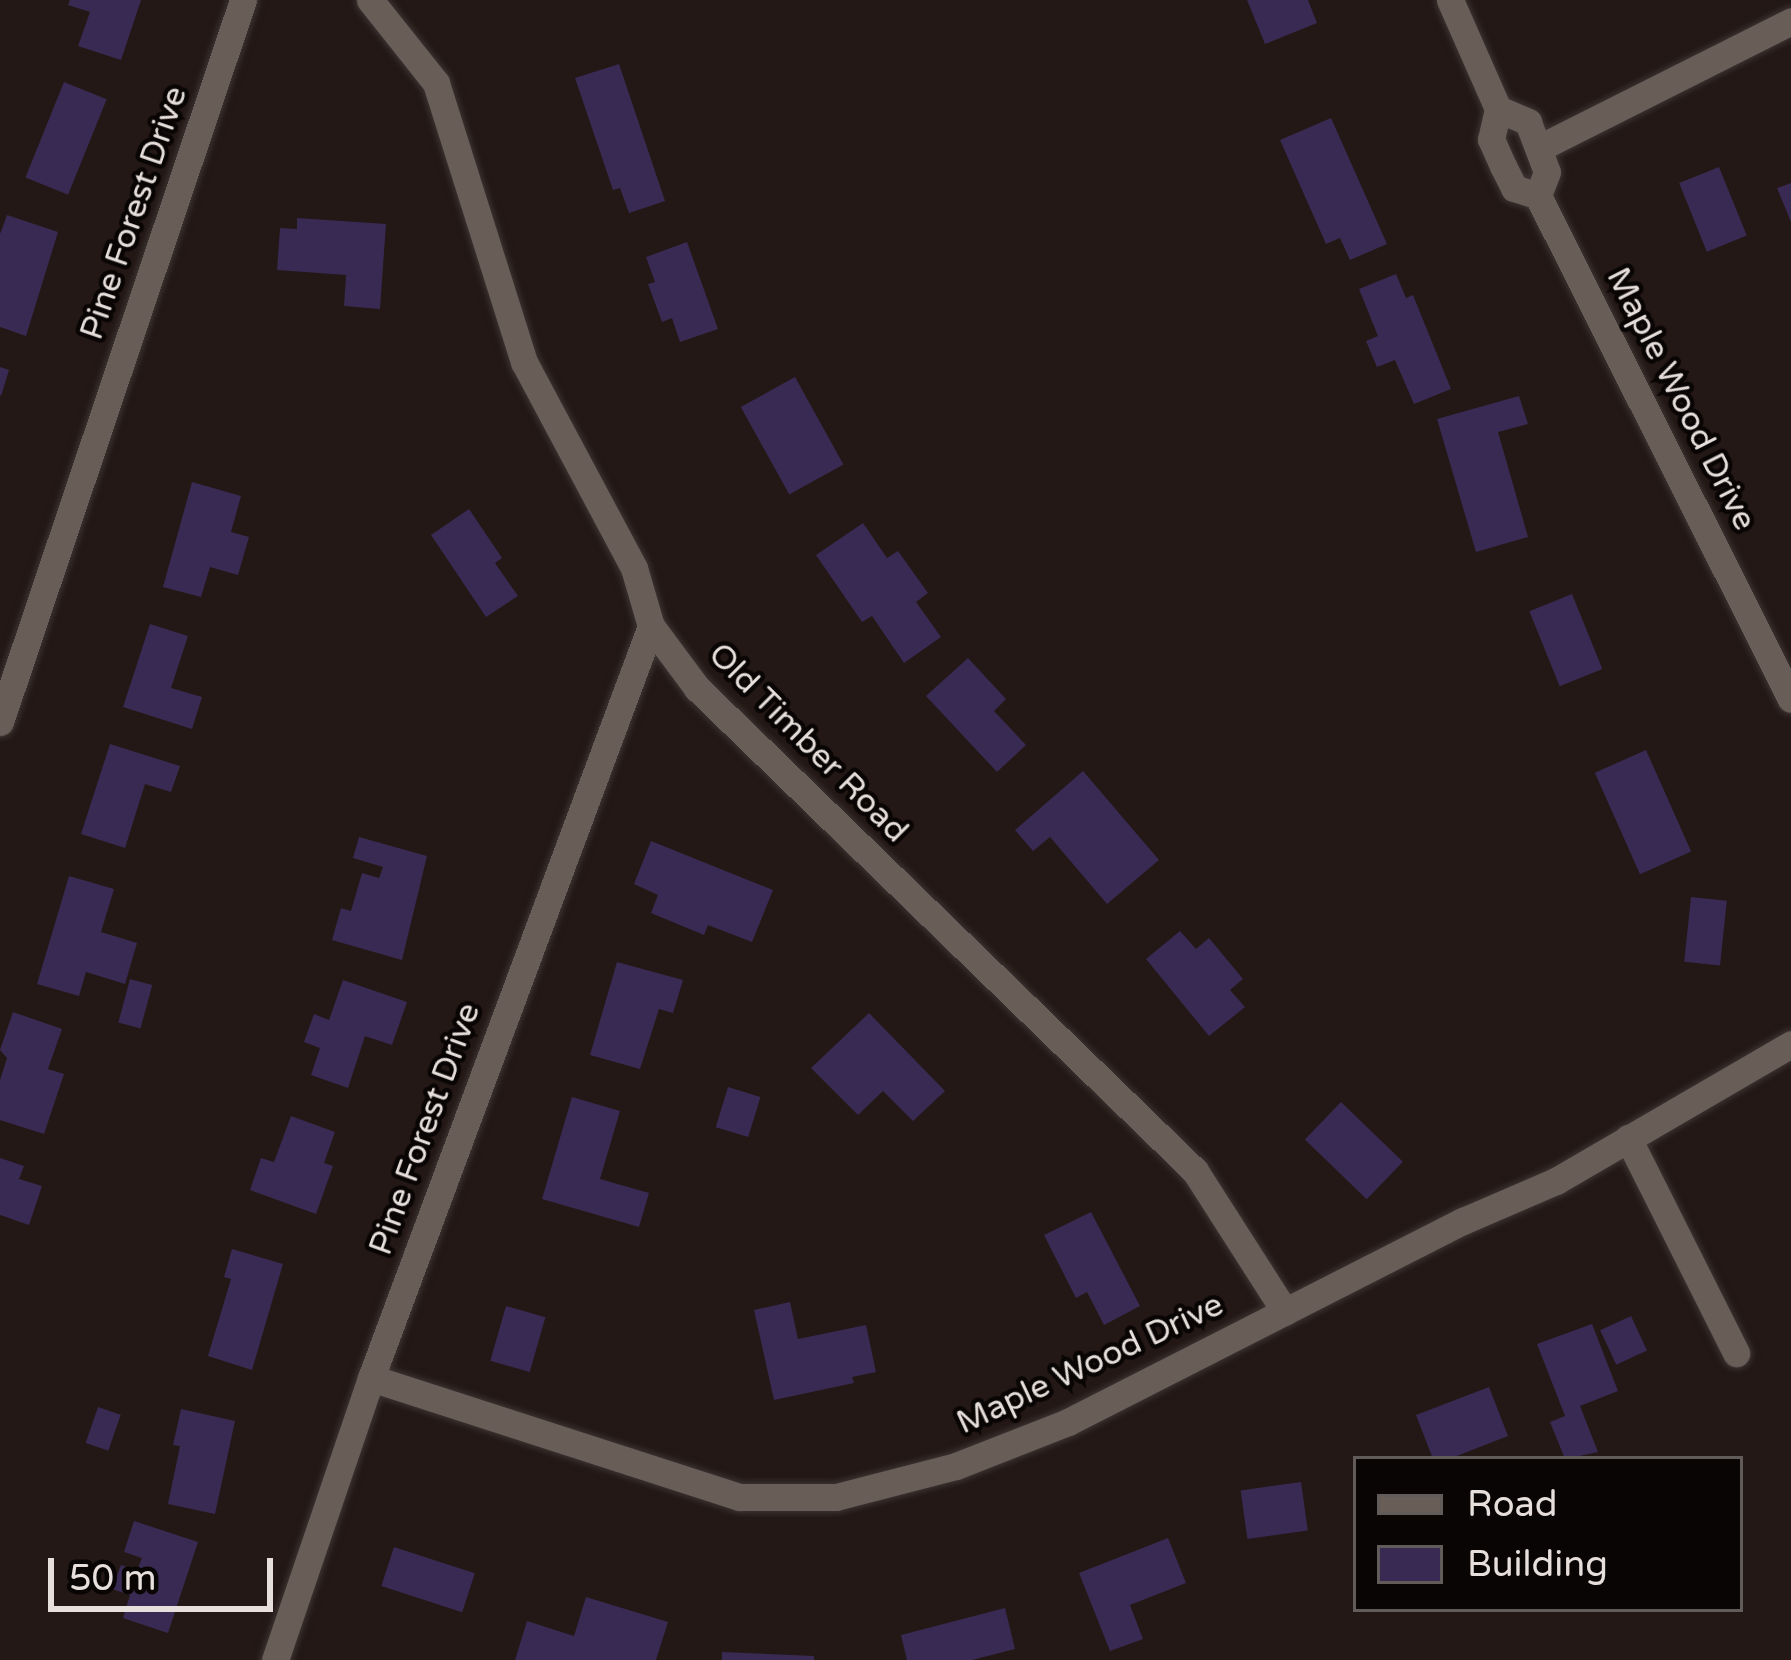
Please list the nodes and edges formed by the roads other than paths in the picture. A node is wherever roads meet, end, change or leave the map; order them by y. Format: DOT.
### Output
graph roads {
  1 [pos="243,0"];
  2 [pos="370,0"];
  3 [pos="1450,0"];
  4 [pos="1791,21"];
  5 [pos="1498,109"];
  6 [pos="1539,148"];
  7 [pos="1538,196"];
  8 [pos="651,626"];
  9 [pos="1791,699"];
  10 [pos="0,722"];
  11 [pos="1791,1044"];
  12 [pos="1628,1138"];
  13 [pos="1285,1312"];
  14 [pos="1736,1353"];
  15 [pos="371,1378"];
  16 [pos="275,1660"];
  1 -- 10 [label="street, Pine Forest Drive"];
  2 -- 8 [label="street, Old Timber Road"];
  3 -- 5 [label="street, Maple Wood Drive"];
  4 -- 6 [label="street"];
  5 -- 6 [label="street, Maple Wood Drive"];
  5 -- 7 [label="street, Maple Wood Drive"];
  6 -- 7 [label="street, Maple Wood Drive"];
  7 -- 9 [label="street, Maple Wood Drive"];
  8 -- 13 [label="street, Old Timber Road"];
  8 -- 15 [label="street, Pine Forest Drive"];
  11 -- 12 [label="street, Maple Wood Drive"];
  12 -- 13 [label="street, Maple Wood Drive"];
  12 -- 14 [label="street"];
  13 -- 15 [label="street, Maple Wood Drive"];
  15 -- 16 [label="street, Pine Forest Drive"];
}
